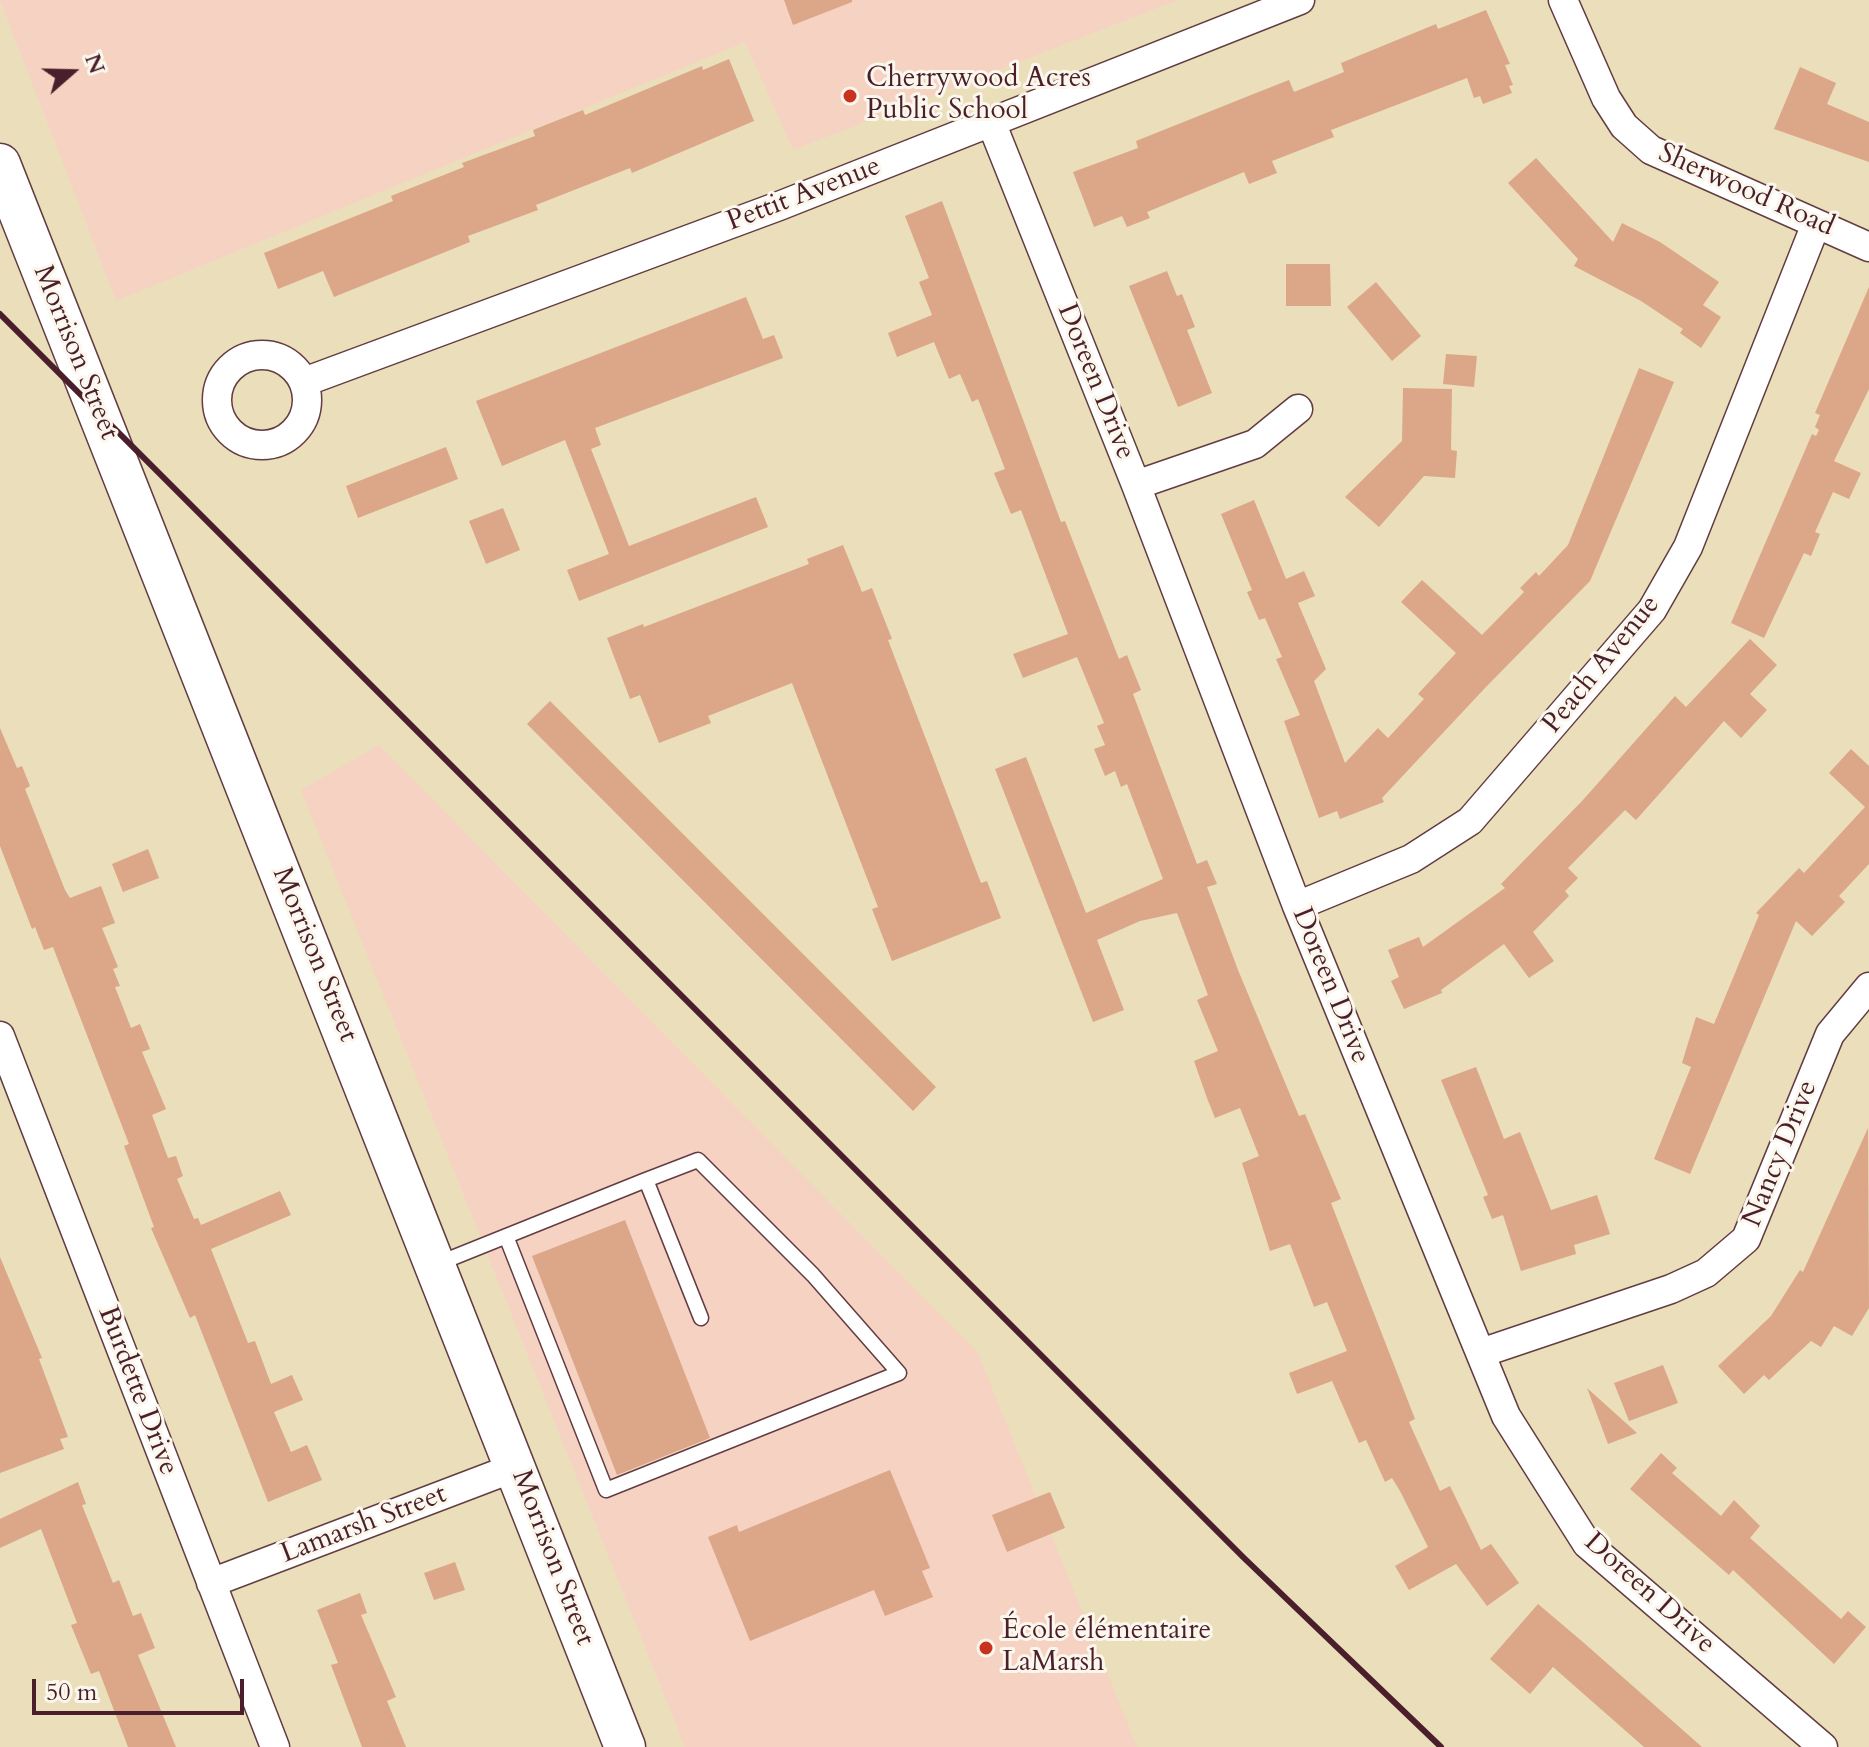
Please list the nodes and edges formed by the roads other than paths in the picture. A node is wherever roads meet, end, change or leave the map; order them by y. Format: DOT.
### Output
graph roads {
  1 [pos="1300,0"];
  2 [pos="1563,0"];
  3 [pos="991,122"];
  4 [pos="0,164"];
  5 [pos="1816,224"];
  6 [pos="1869,247"];
  7 [pos="304,382"];
  8 [pos="1298,409"];
  9 [pos="1136,485"];
  10 [pos="1297,906"];
  11 [pos="1869,987"];
  12 [pos="0,1036"];
  13 [pos="646,1180"];
  14 [pos="506,1236"];
  15 [pos="436,1264"];
  16 [pos="701,1318"];
  17 [pos="1481,1353"];
  18 [pos="516,1467"];
  19 [pos="211,1583"];
  20 [pos="275,1747"];
  21 [pos="625,1747"];
  22 [pos="1823,1747"];
  1 -- 3 [label="street, Pettit Avenue"];
  2 -- 5 [label="street, Sherwood Road"];
  3 -- 7 [label="street, Pettit Avenue"];
  3 -- 9 [label="street, Doreen Drive"];
  4 -- 15 [label="street, Morrison Street"];
  5 -- 6 [label="street, Sherwood Road"];
  5 -- 10 [label="street, Peach Avenue"];
  8 -- 9 [label="street"];
  9 -- 10 [label="street, Doreen Drive"];
  10 -- 17 [label="street, Doreen Drive"];
  11 -- 17 [label="street, Nancy Drive"];
  12 -- 19 [label="street, Burdette Drive"];
  13 -- 14 [label="lane"];
  13 -- 14 [label="lane"];
  13 -- 16 [label="lane"];
  14 -- 15 [label="lane"];
  15 -- 18 [label="street, Morrison Street"];
  17 -- 22 [label="street, Doreen Drive"];
  18 -- 19 [label="street, Lamarsh Street"];
  18 -- 21 [label="street, Morrison Street"];
  19 -- 20 [label="street, Burdette Drive"];
}
